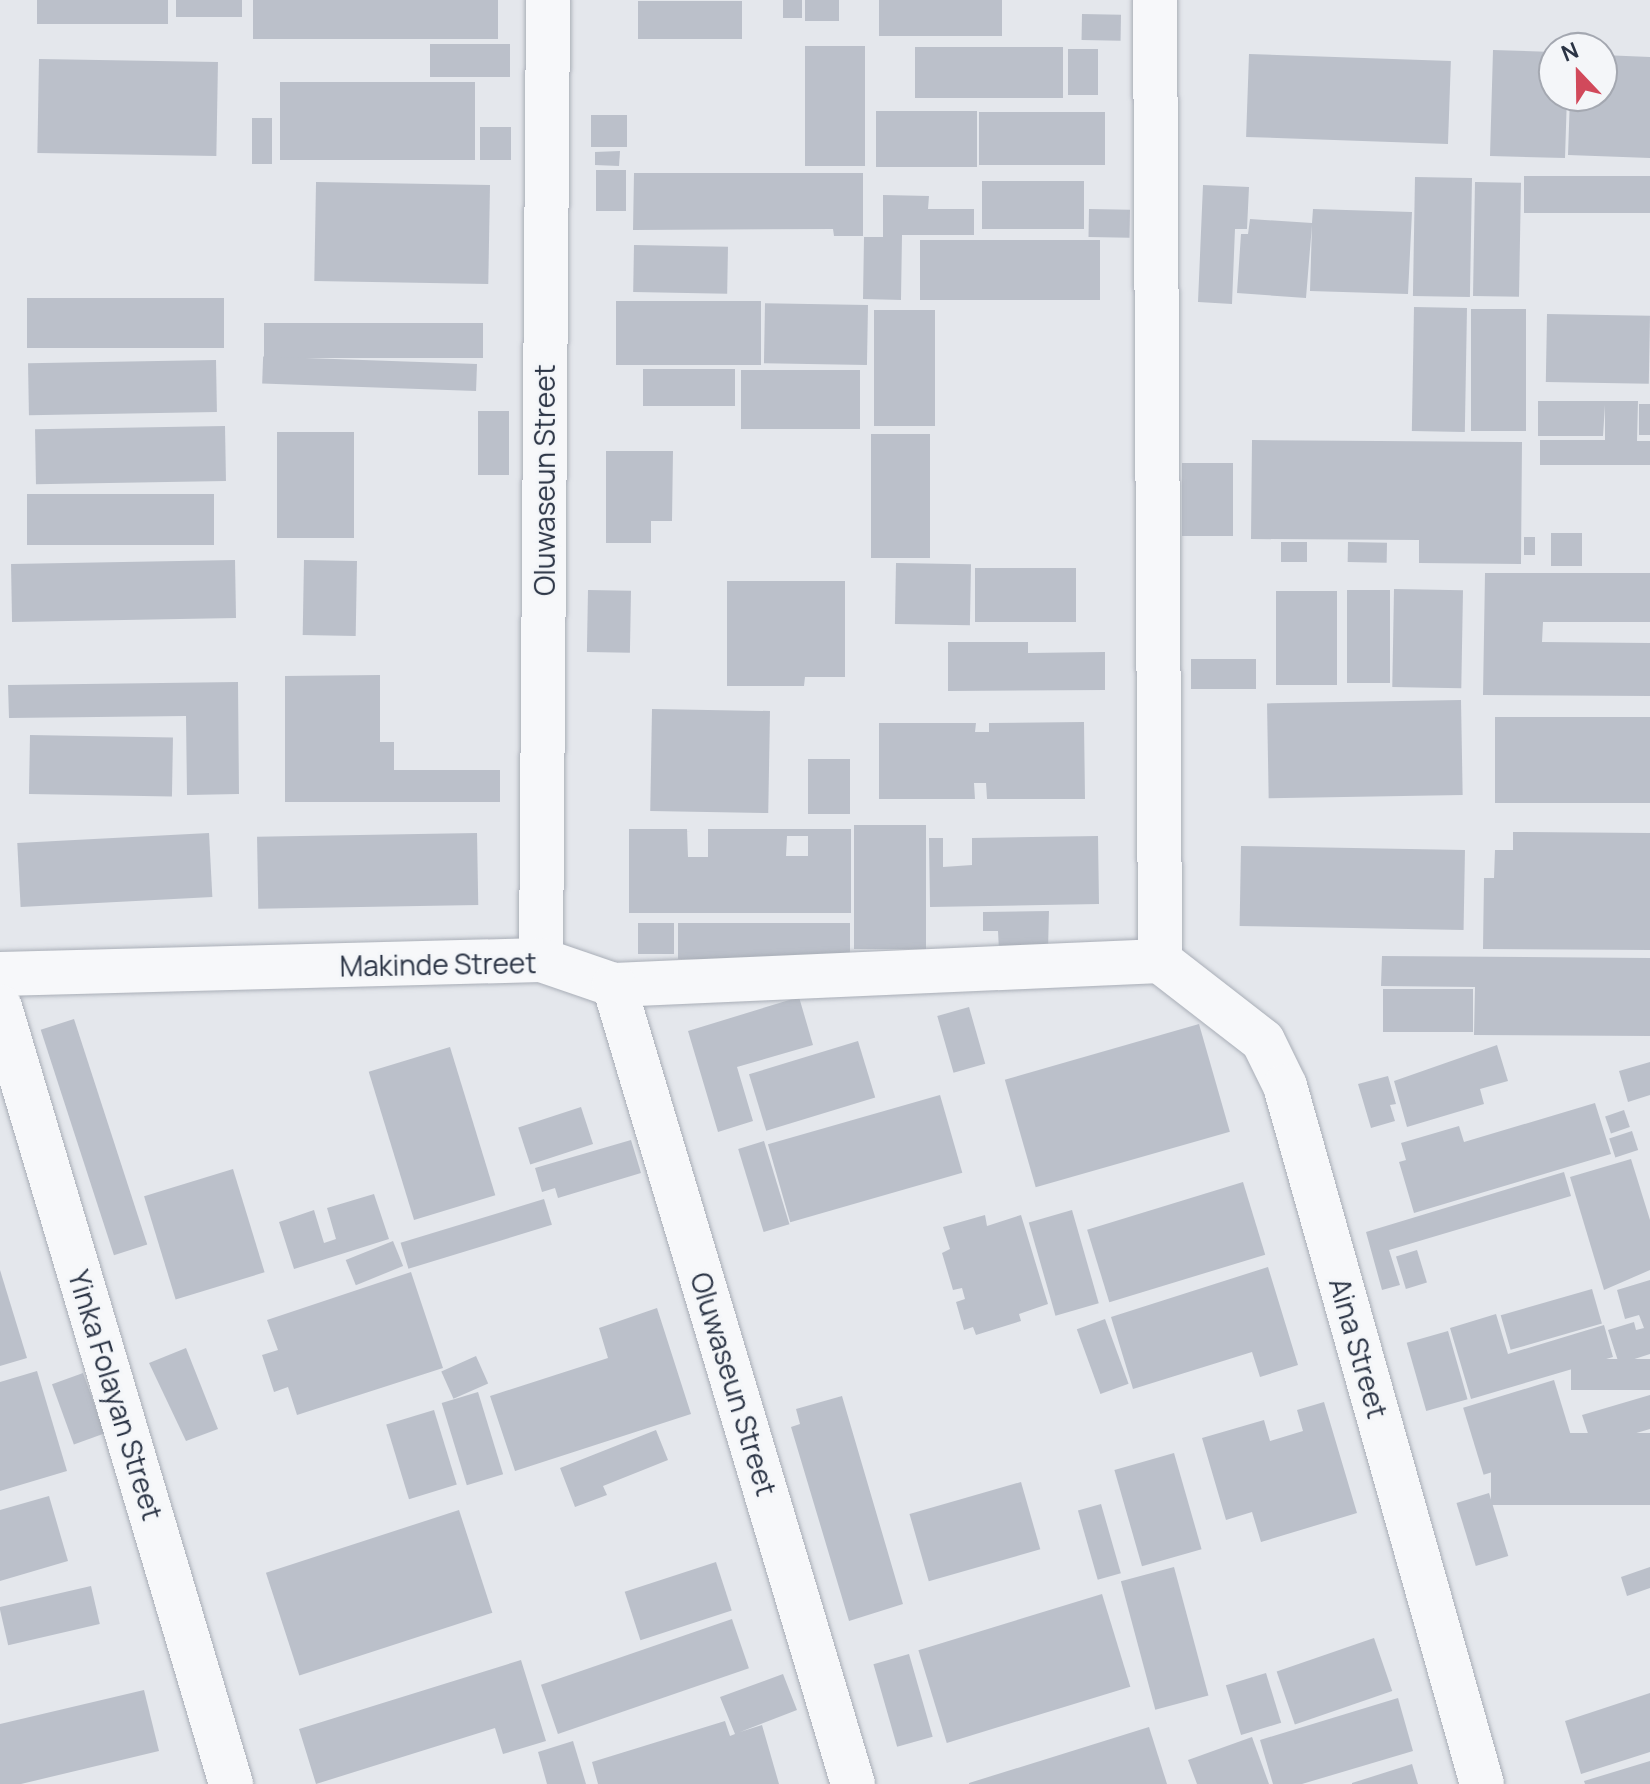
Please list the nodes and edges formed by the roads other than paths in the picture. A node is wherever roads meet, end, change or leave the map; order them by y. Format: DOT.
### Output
graph roads {
  1 [pos="548,0"];
  2 [pos="1155,0"];
  3 [pos="541,960"];
  4 [pos="1160,961"];
  5 [pos="0,974"];
  6 [pos="614,985"];
  7 [pos="0,1007"];
  8 [pos="231,1784"];
  9 [pos="853,1784"];
  10 [pos="1482,1784"];
  1 -- 3 [label="street, Oluwaseun Street"];
  2 -- 4 [label="street"];
  3 -- 5 [label="street, Makinde Street"];
  3 -- 6 [label="street, Makinde Street"];
  4 -- 6 [label="street, Makinde Street"];
  4 -- 10 [label="street, Aina Street"];
  6 -- 9 [label="street, Oluwaseun Street"];
  7 -- 8 [label="street, Yinka Folayan Street"];
}
